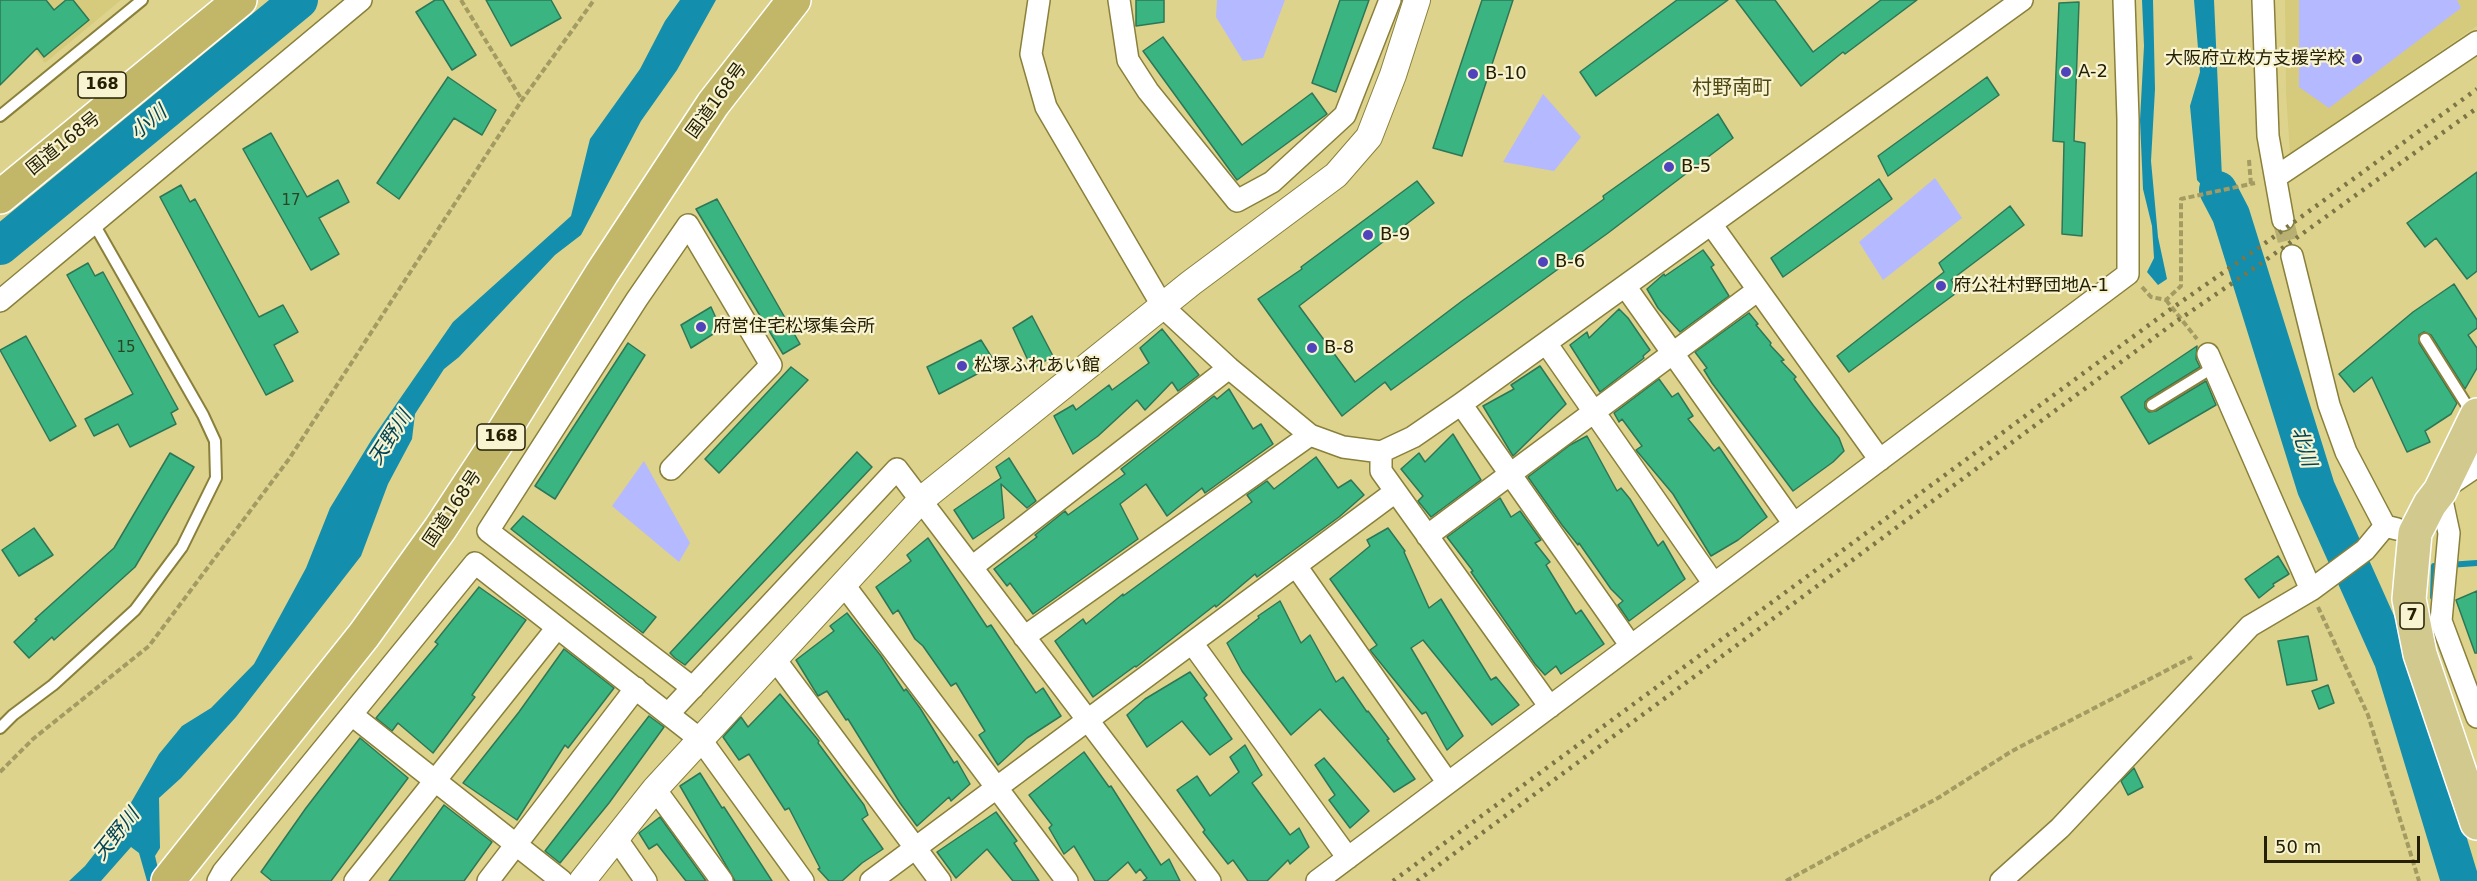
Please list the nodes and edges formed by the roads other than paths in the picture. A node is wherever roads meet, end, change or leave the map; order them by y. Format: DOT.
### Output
graph roads {
  1 [pos="142,0"];
  2 [pos="203,0"];
  3 [pos="240,0"];
  4 [pos="361,0"];
  5 [pos="794,0"];
  6 [pos="1039,0"];
  7 [pos="1119,0"];
  8 [pos="1390,0"];
  9 [pos="1417,0"];
  10 [pos="2022,0"];
  11 [pos="2124,0"];
  12 [pos="2263,0"];
  13 [pos="2477,42"];
  14 [pos="0,116"];
  15 [pos="0,170"];
  16 [pos="2276,177"];
  17 [pos="0,197"];
  18 [pos="2283,220"];
  19 [pos="94,224"];
  20 [pos="1711,224"];
  21 [pos="2292,256"];
  22 [pos="1625,286"];
  23 [pos="1758,290"];
  24 [pos="0,302"];
  25 [pos="1163,307"];
  26 [pos="2426,339"];
  27 [pos="1546,343"];
  28 [pos="1673,353"];
  29 [pos="2211,361"];
  30 [pos="1229,368"];
  31 [pos="1461,404"];
  32 [pos="2152,405"];
  33 [pos="1594,412"];
  34 [pos="2476,417"];
  35 [pos="1310,435"];
  36 [pos="1381,452"];
  37 [pos="1880,460"];
  38 [pos="2477,466"];
  39 [pos="671,469"];
  40 [pos="1510,474"];
  41 [pos="2440,491"];
  42 [pos="1395,492"];
  43 [pos="921,500"];
  44 [pos="1794,524"];
  45 [pos="2400,529"];
  46 [pos="1427,536"];
  47 [pos="1296,566"];
  48 [pos="972,567"];
  49 [pos="1714,584"];
  50 [pos="844,585"];
  51 [pos="2313,588"];
  52 [pos="556,628"];
  53 [pos="1024,637"];
  54 [pos="1192,643"];
  55 [pos="1631,646"];
  56 [pos="774,658"];
  57 [pos="636,688"];
  58 [pos="693,688"];
  59 [pos="1550,707"];
  60 [pos="669,713"];
  61 [pos="352,715"];
  62 [pos="2477,717"];
  63 [pos="1088,720"];
  64 [pos="0,728"];
  65 [pos="700,740"];
  66 [pos="435,781"];
  67 [pos="1448,783"];
  68 [pos="997,788"];
  69 [pos="655,789"];
  70 [pos="2477,823"];
  71 [pos="616,838"];
  72 [pos="516,845"];
  73 [pos="915,848"];
  74 [pos="1348,858"];
  75 [pos="176,870"];
  76 [pos="225,878"];
  77 [pos="355,881"];
  78 [pos="488,881"];
  79 [pos="562,881"];
  80 [pos="582,881"];
  81 [pos="646,881"];
  82 [pos="722,881"];
  83 [pos="803,881"];
  84 [pos="871,881"];
  85 [pos="940,881"];
  86 [pos="1067,881"];
  87 [pos="1210,881"];
  88 [pos="1317,881"];
  89 [pos="2001,881"];
  1 -- 14 [label="lane"];
  2 -- 15 [label="highway, 国道168号 / 168"];
  3 -- 17 [label="highway, 国道168号"];
  4 -- 19 [label="street"];
  5 -- 75 [label="highway, 国道168号 / 168"];
  6 -- 25 [label="street"];
  7 -- 8 [label="street"];
  9 -- 25 [label="street"];
  10 -- 20 [label="street"];
  11 -- 37 [label="street"];
  12 -- 16 [label="street"];
  13 -- 16 [label="street"];
  16 -- 18 [label="street"];
  19 -- 24 [label="street"];
  19 -- 64 [label="lane"];
  20 -- 22 [label="street"];
  20 -- 23 [label="street"];
  21 -- 45 [label="street"];
  22 -- 27 [label="street"];
  22 -- 28 [label="street"];
  23 -- 28 [label="street"];
  23 -- 37 [label="street"];
  25 -- 30 [label="street"];
  25 -- 43 [label="street"];
  26 -- 34 [label="lane"];
  27 -- 31 [label="street"];
  27 -- 33 [label="street"];
  28 -- 33 [label="street"];
  28 -- 44 [label="street"];
  29 -- 32 [label="lane"];
  29 -- 51 [label="street"];
  30 -- 35 [label="street"];
  30 -- 48 [label="street"];
  31 -- 36 [label="street"];
  31 -- 40 [label="street"];
  33 -- 40 [label="street"];
  33 -- 49 [label="street"];
  34 -- 41 [label="main road, 7"];
  35 -- 36 [label="street"];
  35 -- 53 [label="street"];
  36 -- 42 [label="street"];
  37 -- 44 [label="street"];
  38 -- 41 [label="street"];
  39 -- 58 [label="street"];
  40 -- 46 [label="street"];
  40 -- 55 [label="street"];
  41 -- 45 [label="main road, 7"];
  41 -- 62 [label="street"];
  42 -- 46 [label="street"];
  42 -- 47 [label="street"];
  43 -- 48 [label="street"];
  43 -- 50 [label="street"];
  43 -- 58 [label="street"];
  44 -- 49 [label="street"];
  45 -- 51 [label="street"];
  45 -- 70 [label="main road, 7"];
  46 -- 59 [label="street"];
  47 -- 54 [label="street"];
  47 -- 67 [label="street"];
  48 -- 53 [label="street"];
  49 -- 55 [label="street"];
  50 -- 56 [label="street"];
  50 -- 68 [label="street"];
  51 -- 89 [label="street"];
  52 -- 57 [label="street"];
  52 -- 61 [label="street"];
  52 -- 66 [label="street"];
  53 -- 63 [label="street"];
  54 -- 63 [label="street"];
  54 -- 74 [label="street"];
  55 -- 59 [label="street"];
  56 -- 65 [label="street"];
  56 -- 73 [label="street"];
  57 -- 60 [label="street"];
  57 -- 72 [label="street"];
  58 -- 60 [label="street"];
  59 -- 67 [label="street"];
  60 -- 65 [label="street"];
  61 -- 66 [label="street"];
  61 -- 76 [label="street"];
  63 -- 68 [label="street"];
  63 -- 87 [label="street"];
  65 -- 69 [label="street"];
  65 -- 83 [label="street"];
  66 -- 72 [label="street"];
  66 -- 77 [label="street"];
  67 -- 74 [label="street"];
  68 -- 73 [label="street"];
  68 -- 86 [label="street"];
  69 -- 71 [label="street"];
  69 -- 82 [label="street"];
  71 -- 80 [label="street"];
  71 -- 81 [label="street"];
  72 -- 78 [label="street"];
  72 -- 79 [label="street"];
  73 -- 84 [label="street"];
  73 -- 85 [label="street"];
  74 -- 88 [label="street"];
}
